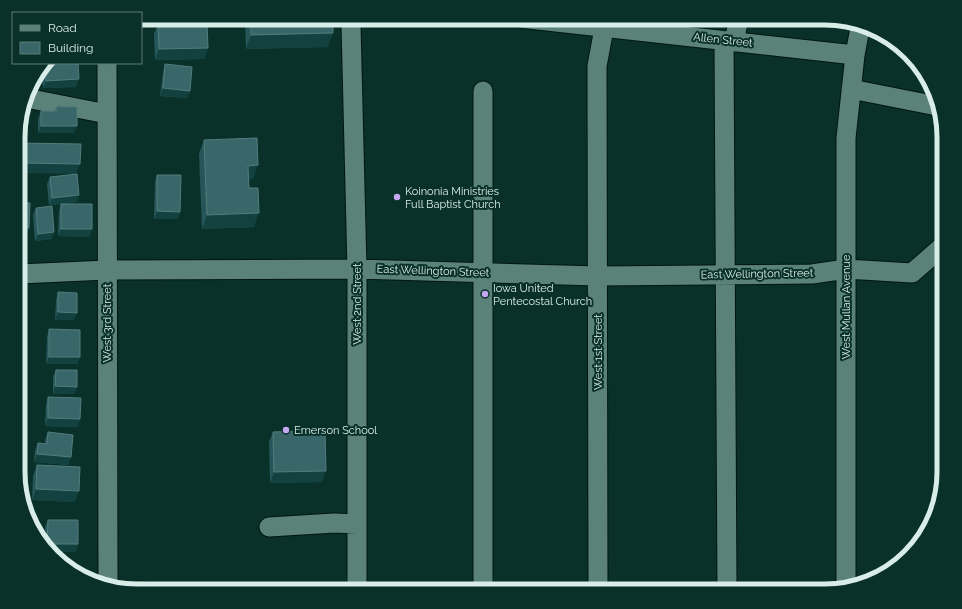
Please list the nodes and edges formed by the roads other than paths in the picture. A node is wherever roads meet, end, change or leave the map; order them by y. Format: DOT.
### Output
graph roads {
  1 [pos="351,25"];
  2 [pos="605,25"];
  3 [pos="619,25"];
  4 [pos="735,25"];
  5 [pos="860,31"];
  6 [pos="729,41"];
  7 [pos="855,55"];
  8 [pos="107,64"];
  9 [pos="851,89"];
  10 [pos="483,91"];
  11 [pos="32,99"];
  12 [pos="932,105"];
  13 [pos="107,114"];
  14 [pos="937,251"];
  15 [pos="357,269"];
  16 [pos="846,269"];
  17 [pos="107,270"];
  18 [pos="483,272"];
  19 [pos="25,274"];
  20 [pos="726,275"];
  21 [pos="598,276"];
  22 [pos="357,524"];
  23 [pos="269,527"];
  24 [pos="108,580"];
  25 [pos="846,582"];
  26 [pos="357,584"];
  27 [pos="483,584"];
  28 [pos="598,584"];
  29 [pos="727,584"];
  1 -- 15 [label="street, West 2nd Street"];
  2 -- 21 [label="street, West 1st Street"];
  3 -- 6 [label="street, Allen Street"];
  4 -- 6 [label="street"];
  5 -- 7 [label="street, West Mullan Avenue"];
  6 -- 7 [label="street, Allen Street"];
  6 -- 20 [label="street"];
  7 -- 9 [label="street, West Mullan Avenue"];
  8 -- 13 [label="street, West 3rd Street"];
  9 -- 12 [label="street"];
  9 -- 16 [label="street, West Mullan Avenue"];
  10 -- 18 [label="street"];
  11 -- 13 [label="street"];
  13 -- 17 [label="street, West 3rd Street"];
  14 -- 16 [label="street, East Wellington Street"];
  15 -- 17 [label="street, East Wellington Street"];
  15 -- 18 [label="street, East Wellington Street"];
  15 -- 22 [label="street, West 2nd Street"];
  16 -- 20 [label="street, East Wellington Street"];
  16 -- 25 [label="street, West Mullan Avenue"];
  17 -- 19 [label="street, East Wellington Street"];
  17 -- 24 [label="street, West 3rd Street"];
  18 -- 21 [label="street, East Wellington Street"];
  18 -- 27 [label="street"];
  20 -- 21 [label="street, East Wellington Street"];
  20 -- 29 [label="street"];
  21 -- 28 [label="street, West 1st Street"];
  22 -- 23 [label="street"];
  22 -- 26 [label="street, West 2nd Street"];
}
